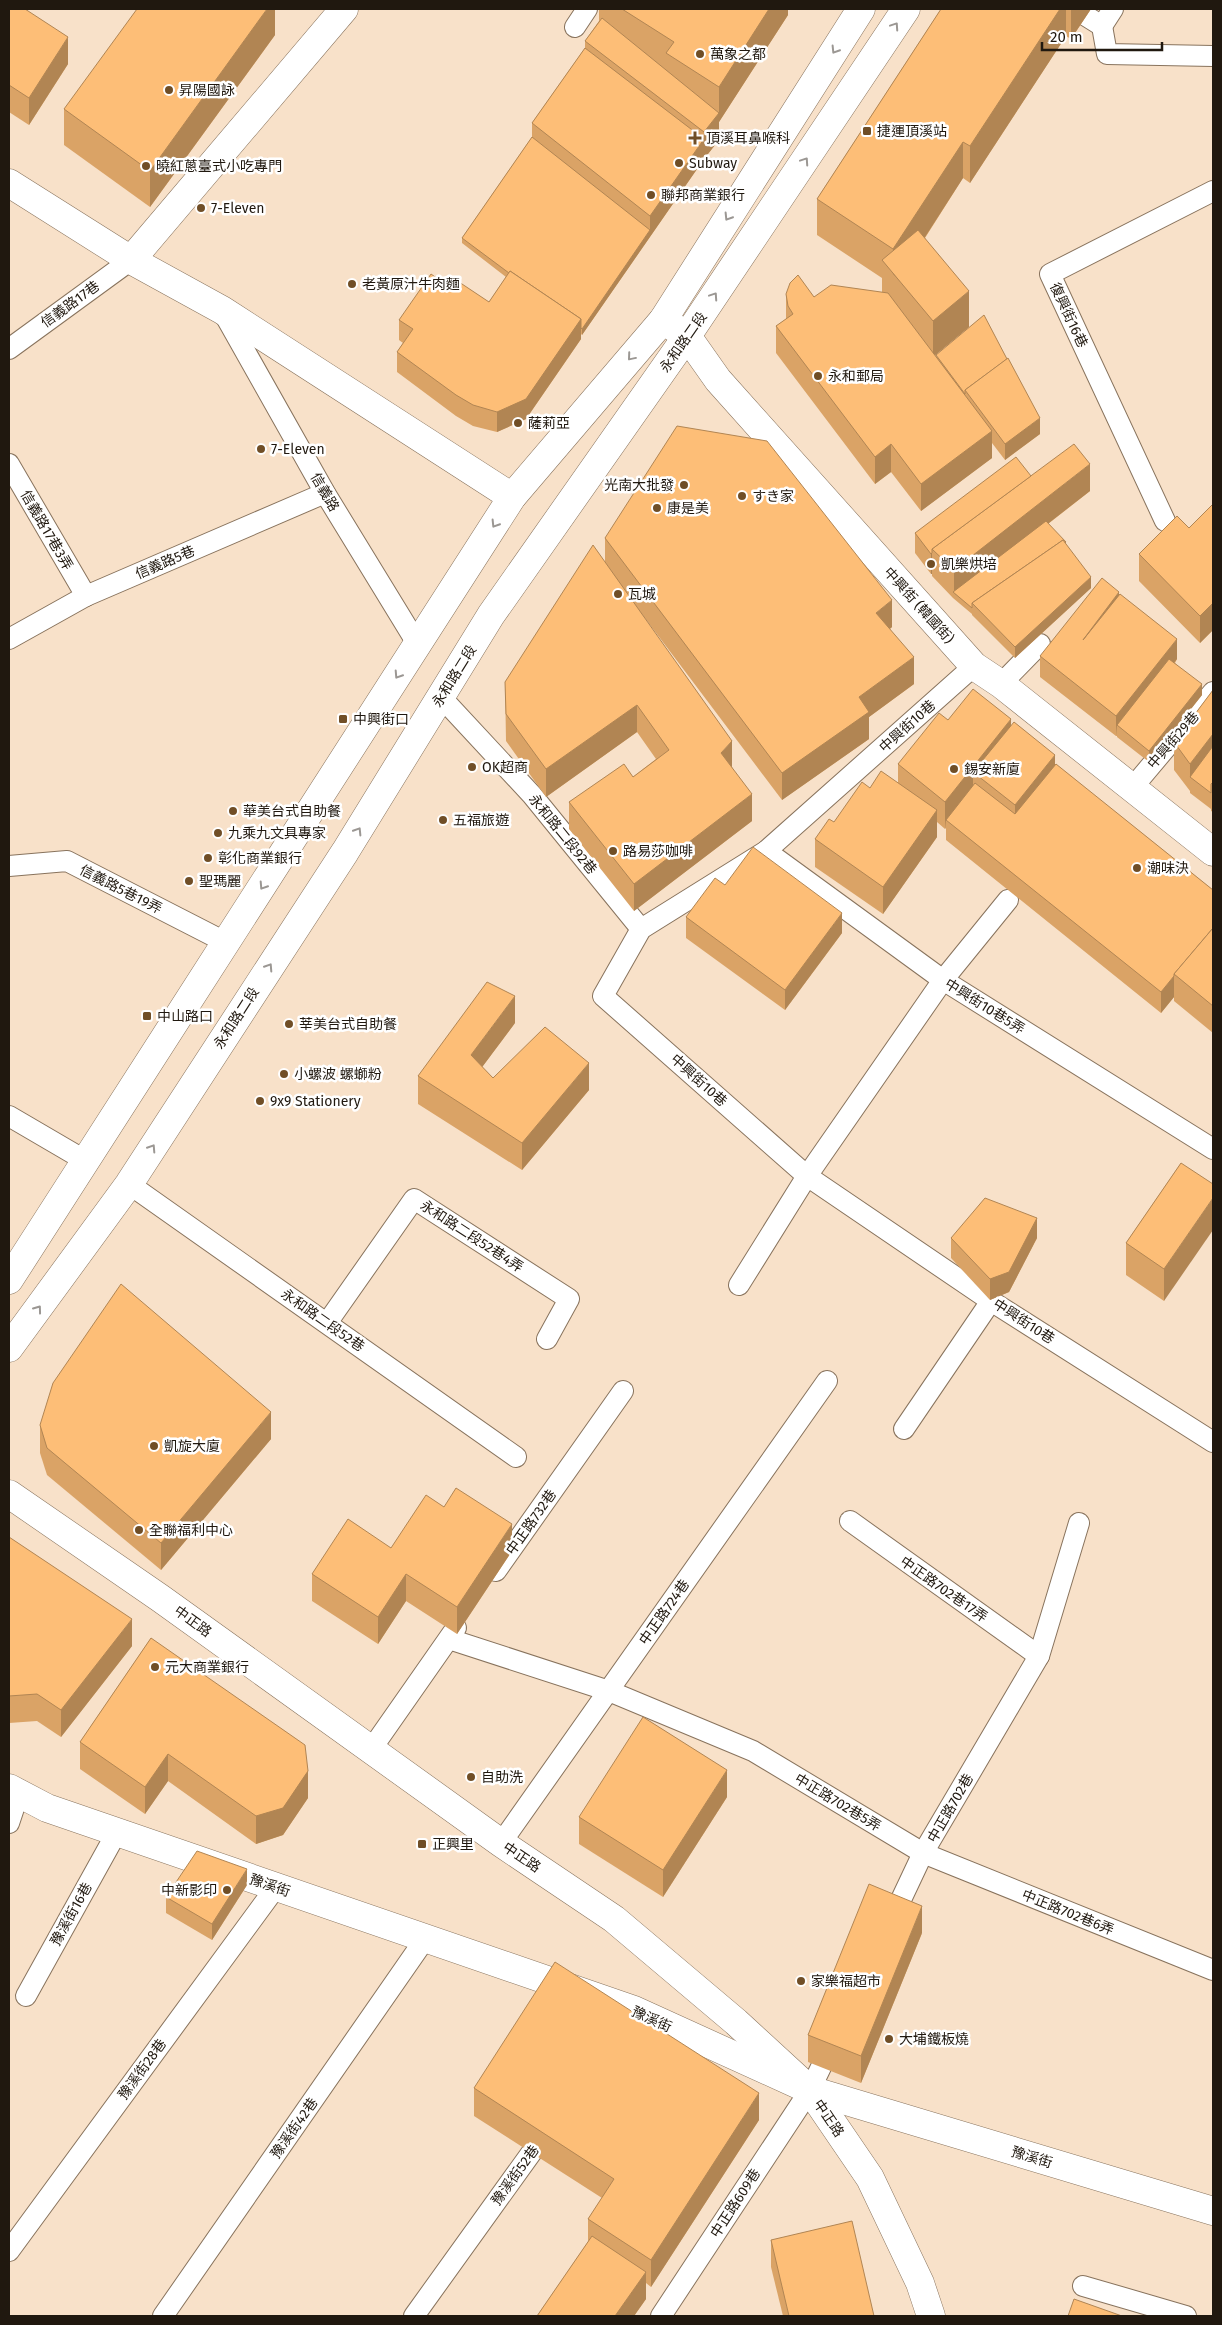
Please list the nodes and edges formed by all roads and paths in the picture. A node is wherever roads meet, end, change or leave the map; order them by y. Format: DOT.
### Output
graph roads {
  1 [pos="344,9"];
  2 [pos="587,9"];
  3 [pos="861,9"];
  4 [pos="906,9"];
  5 [pos="1113,9"];
  6 [pos="575,27"];
  7 [pos="1213,56"];
  8 [pos="9,183"];
  9 [pos="1213,191"];
  10 [pos="131,260"];
  11 [pos="222,310"];
  12 [pos="662,320"];
  13 [pos="687,336"];
  14 [pos="9,349"];
  15 [pos="9,464"];
  16 [pos="325,494"];
  17 [pos="512,497"];
  18 [pos="1165,521"];
  19 [pos="86,596"];
  20 [pos="9,639"];
  21 [pos="1040,644"];
  22 [pos="418,645"];
  23 [pos="974,666"];
  24 [pos="1001,684"];
  25 [pos="1213,692"];
  26 [pos="441,697"];
  27 [pos="1133,787"];
  28 [pos="766,851"];
  29 [pos="1213,852"];
  30 [pos="9,866"];
  31 [pos="1008,900"];
  32 [pos="641,930"];
  33 [pos="227,943"];
  34 [pos="943,980"];
  35 [pos="9,1116"];
  36 [pos="1213,1149"];
  37 [pos="86,1161"];
  38 [pos="807,1176"];
  39 [pos="129,1184"];
  40 [pos="9,1280"];
  41 [pos="739,1285"];
  42 [pos="991,1301"];
  43 [pos="327,1323"];
  44 [pos="547,1339"];
  45 [pos="9,1348"];
  46 [pos="827,1382"];
  47 [pos="623,1391"];
  48 [pos="904,1429"];
  49 [pos="1213,1442"];
  50 [pos="516,1457"];
  51 [pos="9,1494"];
  52 [pos="850,1521"];
  53 [pos="1079,1523"];
  54 [pos="488,1583"];
  55 [pos="465,1615"];
  56 [pos="448,1639"];
  57 [pos="1039,1656"];
  58 [pos="608,1691"];
  59 [pos="370,1751"];
  60 [pos="14,1790"];
  61 [pos="9,1823"];
  62 [pos="117,1832"];
  63 [pos="501,1843"];
  64 [pos="923,1853"];
  65 [pos="276,1887"];
  66 [pos="425,1939"];
  67 [pos="882,1941"];
  68 [pos="1213,1970"];
  69 [pos="26,1996"];
  70 [pos="840,2029"];
  71 [pos="810,2090"];
  72 [pos="559,2115"];
  73 [pos="1213,2211"];
  74 [pos="9,2250"];
  75 [pos="1083,2286"];
  76 [pos="163,2316"];
  77 [pos="414,2316"];
  78 [pos="661,2316"];
  79 [pos="931,2316"];
  80 [pos="1186,2316"];
  1 -- 10 [label="street"];
  2 -- 6 [label="lane"];
  3 -- 12 [label="street, one-way"];
  13 -- 4 [label="street, 永和路二段, one-way"];
  5 -- 7 [label="lane"];
  8 -- 10 [label="street"];
  9 -- 18 [label="lane, 復興街16巷"];
  10 -- 11 [label="street"];
  10 -- 14 [label="lane, 信義路17巷"];
  11 -- 16 [label="lane, 信義路"];
  11 -- 17 [label="street"];
  12 -- 13 [label="street, 中興街 (韓國街)"];
  12 -- 17 [label="street, one-way"];
  13 -- 23 [label="street, 中興街 (韓國街)"];
  13 -- 26 [label="street, 永和路二段"];
  15 -- 19 [label="lane, 信義路17巷3弄"];
  16 -- 19 [label="lane, 信義路5巷"];
  16 -- 22 [label="lane, 信義路"];
  17 -- 22 [label="street, one-way"];
  19 -- 20 [label="lane, 信義路5巷"];
  21 -- 24 [label="lane"];
  22 -- 33 [label="street, one-way"];
  23 -- 24 [label="street, 中興街 (韓國街)"];
  23 -- 28 [label="lane, 中興街10巷"];
  24 -- 27 [label="street, 中興街 (韓國街)"];
  25 -- 27 [label="lane, 中興街29巷"];
  26 -- 32 [label="lane, 永和路二段92巷"];
  39 -- 26 [label="street, 永和路二段, one-way"];
  27 -- 29 [label="street, 中興街 (韓國街)"];
  28 -- 32 [label="lane, 中興街10巷"];
  28 -- 34 [label="lane, 中興街10巷5弄"];
  30 -- 33 [label="lane, 信義路5巷19弄"];
  31 -- 34 [label="lane"];
  32 -- 38 [label="lane, 中興街10巷"];
  33 -- 37 [label="street"];
  34 -- 36 [label="lane, 中興街10巷5弄"];
  34 -- 38 [label="lane"];
  35 -- 37 [label="lane"];
  37 -- 40 [label="street"];
  38 -- 41 [label="lane"];
  38 -- 42 [label="lane, 中興街10巷"];
  39 -- 43 [label="lane, 永和路二段52巷"];
  45 -- 39 [label="street, 永和路二段, one-way"];
  42 -- 48 [label="lane"];
  42 -- 49 [label="lane, 中興街10巷"];
  43 -- 44 [label="lane, 永和路二段52巷4弄"];
  43 -- 50 [label="lane, 永和路二段52巷"];
  46 -- 58 [label="lane, 中正路724巷"];
  47 -- 54 [label="lane, 中正路732巷"];
  51 -- 59 [label="street, 中正路"];
  52 -- 57 [label="lane, 中正路702巷17弄"];
  53 -- 57 [label="lane, 中正路702巷"];
  55 -- 56 [label="lane"];
  56 -- 58 [label="lane, 中正路702巷5弄"];
  56 -- 59 [label="lane"];
  57 -- 64 [label="lane, 中正路702巷"];
  58 -- 63 [label="lane, 中正路724巷"];
  58 -- 64 [label="lane, 中正路702巷5弄"];
  59 -- 63 [label="street, 中正路"];
  60 -- 61 [label="lane"];
  60 -- 62 [label="street, 豫溪街"];
  62 -- 65 [label="street, 豫溪街"];
  62 -- 69 [label="lane, 豫溪街16巷"];
  63 -- 71 [label="street, 中正路"];
  64 -- 67 [label="lane, 中正路702巷"];
  64 -- 68 [label="lane, 中正路702巷6弄"];
  65 -- 66 [label="street, 豫溪街"];
  65 -- 74 [label="lane, 豫溪街28巷"];
  66 -- 71 [label="street, 豫溪街"];
  66 -- 76 [label="lane, 豫溪街42巷"];
  70 -- 71 [label="lane"];
  71 -- 73 [label="street, 豫溪街"];
  71 -- 78 [label="lane, 中正路609巷"];
  71 -- 79 [label="street, 中正路"];
  72 -- 77 [label="lane, 豫溪街52巷"];
  75 -- 80 [label="lane"];
}
